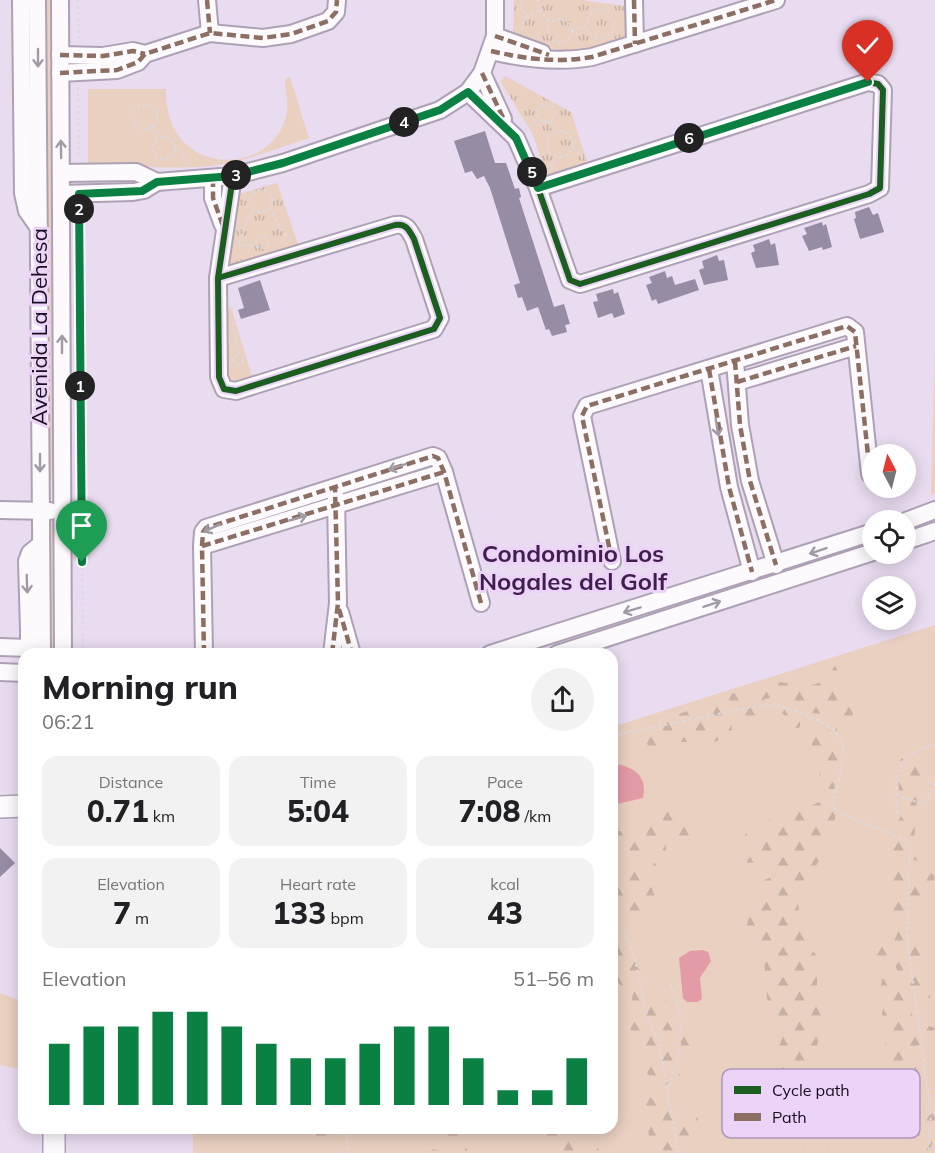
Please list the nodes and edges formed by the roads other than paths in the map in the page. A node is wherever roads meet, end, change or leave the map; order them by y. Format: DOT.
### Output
graph roads {
  1 [pos="21,0"];
  2 [pos="37,0"];
  3 [pos="60,0"];
  4 [pos="207,0"];
  5 [pos="337,0"];
  6 [pos="495,0"];
  7 [pos="634,0"];
  8 [pos="776,0"];
  9 [pos="210,33"];
  10 [pos="493,43"];
  11 [pos="635,44"];
  12 [pos="60,55"];
  13 [pos="79,64"];
  14 [pos="60,73"];
  15 [pos="482,73"];
  16 [pos="468,92"];
  17 [pos="511,131"];
  18 [pos="106,172"];
  19 [pos="61,173"];
  20 [pos="232,176"];
  21 [pos="213,178"];
  22 [pos="157,182"];
  23 [pos="538,188"];
  24 [pos="108,193"];
  25 [pos="61,194"];
  26 [pos="223,226"];
  27 [pos="39,228"];
  28 [pos="218,278"];
  29 [pos="856,346"];
  30 [pos="735,361"];
  31 [pos="709,369"];
  32 [pos="737,382"];
  33 [pos="867,444"];
  34 [pos="444,472"];
  35 [pos="335,488"];
  36 [pos="336,507"];
  37 [pos="0,510"];
  38 [pos="41,511"];
  39 [pos="63,512"];
  40 [pos="931,512"];
  41 [pos="916,517"];
  42 [pos="934,532"];
  43 [pos="862,536"];
  44 [pos="916,538"];
  45 [pos="202,546"];
  46 [pos="862,556"];
  47 [pos="612,561"];
  48 [pos="776,565"];
  49 [pos="752,572"];
  50 [pos="338,603"];
  51 [pos="481,603"];
  52 [pos="0,647"];
  53 [pos="536,647"];
  54 [pos="34,648"];
  55 [pos="63,648"];
  56 [pos="204,648"];
  57 [pos="333,648"];
  58 [pos="350,648"];
  59 [pos="575,648"];
  60 [pos="18,650"];
  61 [pos="0,672"];
  62 [pos="18,673"];
  63 [pos="18,806"];
  64 [pos="0,807"];
  65 [pos="54,1134"];
  66 [pos="54,1153"];
  1 -- 27 [label="street"];
  2 -- 27 [label="street, Avenida La Dehesa, one-way"];
  3 -- 12 [label="street, Avenida La Dehesa"];
  4 -- 9 [label="street"];
  5 -- 9 [label="street"];
  6 -- 10 [label="street"];
  7 -- 11 [label="street"];
  8 -- 11 [label="street"];
  9 -- 13 [label="street"];
  10 -- 11 [label="street"];
  10 -- 15 [label="street"];
  12 -- 13 [label="street"];
  12 -- 14 [label="street, Avenida La Dehesa"];
  13 -- 14 [label="street"];
  19 -- 14 [label="street, Avenida La Dehesa, one-way"];
  15 -- 16 [label="street"];
  15 -- 17 [label="street"];
  16 -- 17 [label="street"];
  16 -- 20 [label="street"];
  17 -- 23 [label="street"];
  18 -- 19 [label="street"];
  18 -- 22 [label="street"];
  18 -- 24 [label="street"];
  19 -- 25 [label="street, Avenida La Dehesa"];
  20 -- 21 [label="street"];
  20 -- 26 [label="street"];
  21 -- 22 [label="street"];
  21 -- 26 [label="street"];
  22 -- 24 [label="street"];
  23 -- 23 [label="street"];
  24 -- 25 [label="street"];
  39 -- 25 [label="street, Avenida La Dehesa, one-way"];
  26 -- 28 [label="street"];
  27 -- 38 [label="street, Avenida La Dehesa, one-way"];
  28 -- 28 [label="street"];
  29 -- 30 [label="street"];
  29 -- 32 [label="street"];
  29 -- 33 [label="street"];
  30 -- 31 [label="street"];
  30 -- 32 [label="street"];
  31 -- 47 [label="street"];
  31 -- 49 [label="street, one-way"];
  32 -- 48 [label="street"];
  34 -- 35 [label="street, one-way"];
  34 -- 36 [label="street"];
  34 -- 51 [label="street"];
  35 -- 36 [label="street"];
  35 -- 45 [label="street, one-way"];
  45 -- 36 [label="street, one-way"];
  36 -- 50 [label="street"];
  37 -- 38 [label="street"];
  38 -- 39 [label="street"];
  38 -- 54 [label="street, Avenida La Dehesa, one-way"];
  39 -- 55 [label="street, Avenida La Dehesa"];
  40 -- 41 [label="street"];
  40 -- 42 [label="street"];
  42 -- 44 [label="street"];
  43 -- 48 [label="street, one-way"];
  45 -- 56 [label="street"];
  59 -- 46 [label="street, one-way"];
  48 -- 49 [label="street"];
  49 -- 53 [label="street, one-way"];
  50 -- 57 [label="street"];
  50 -- 58 [label="street"];
  52 -- 60 [label="street"];
  61 -- 62 [label="street"];
  63 -- 64 [label="main road"];
  65 -- 66 [label="main road"];
}
